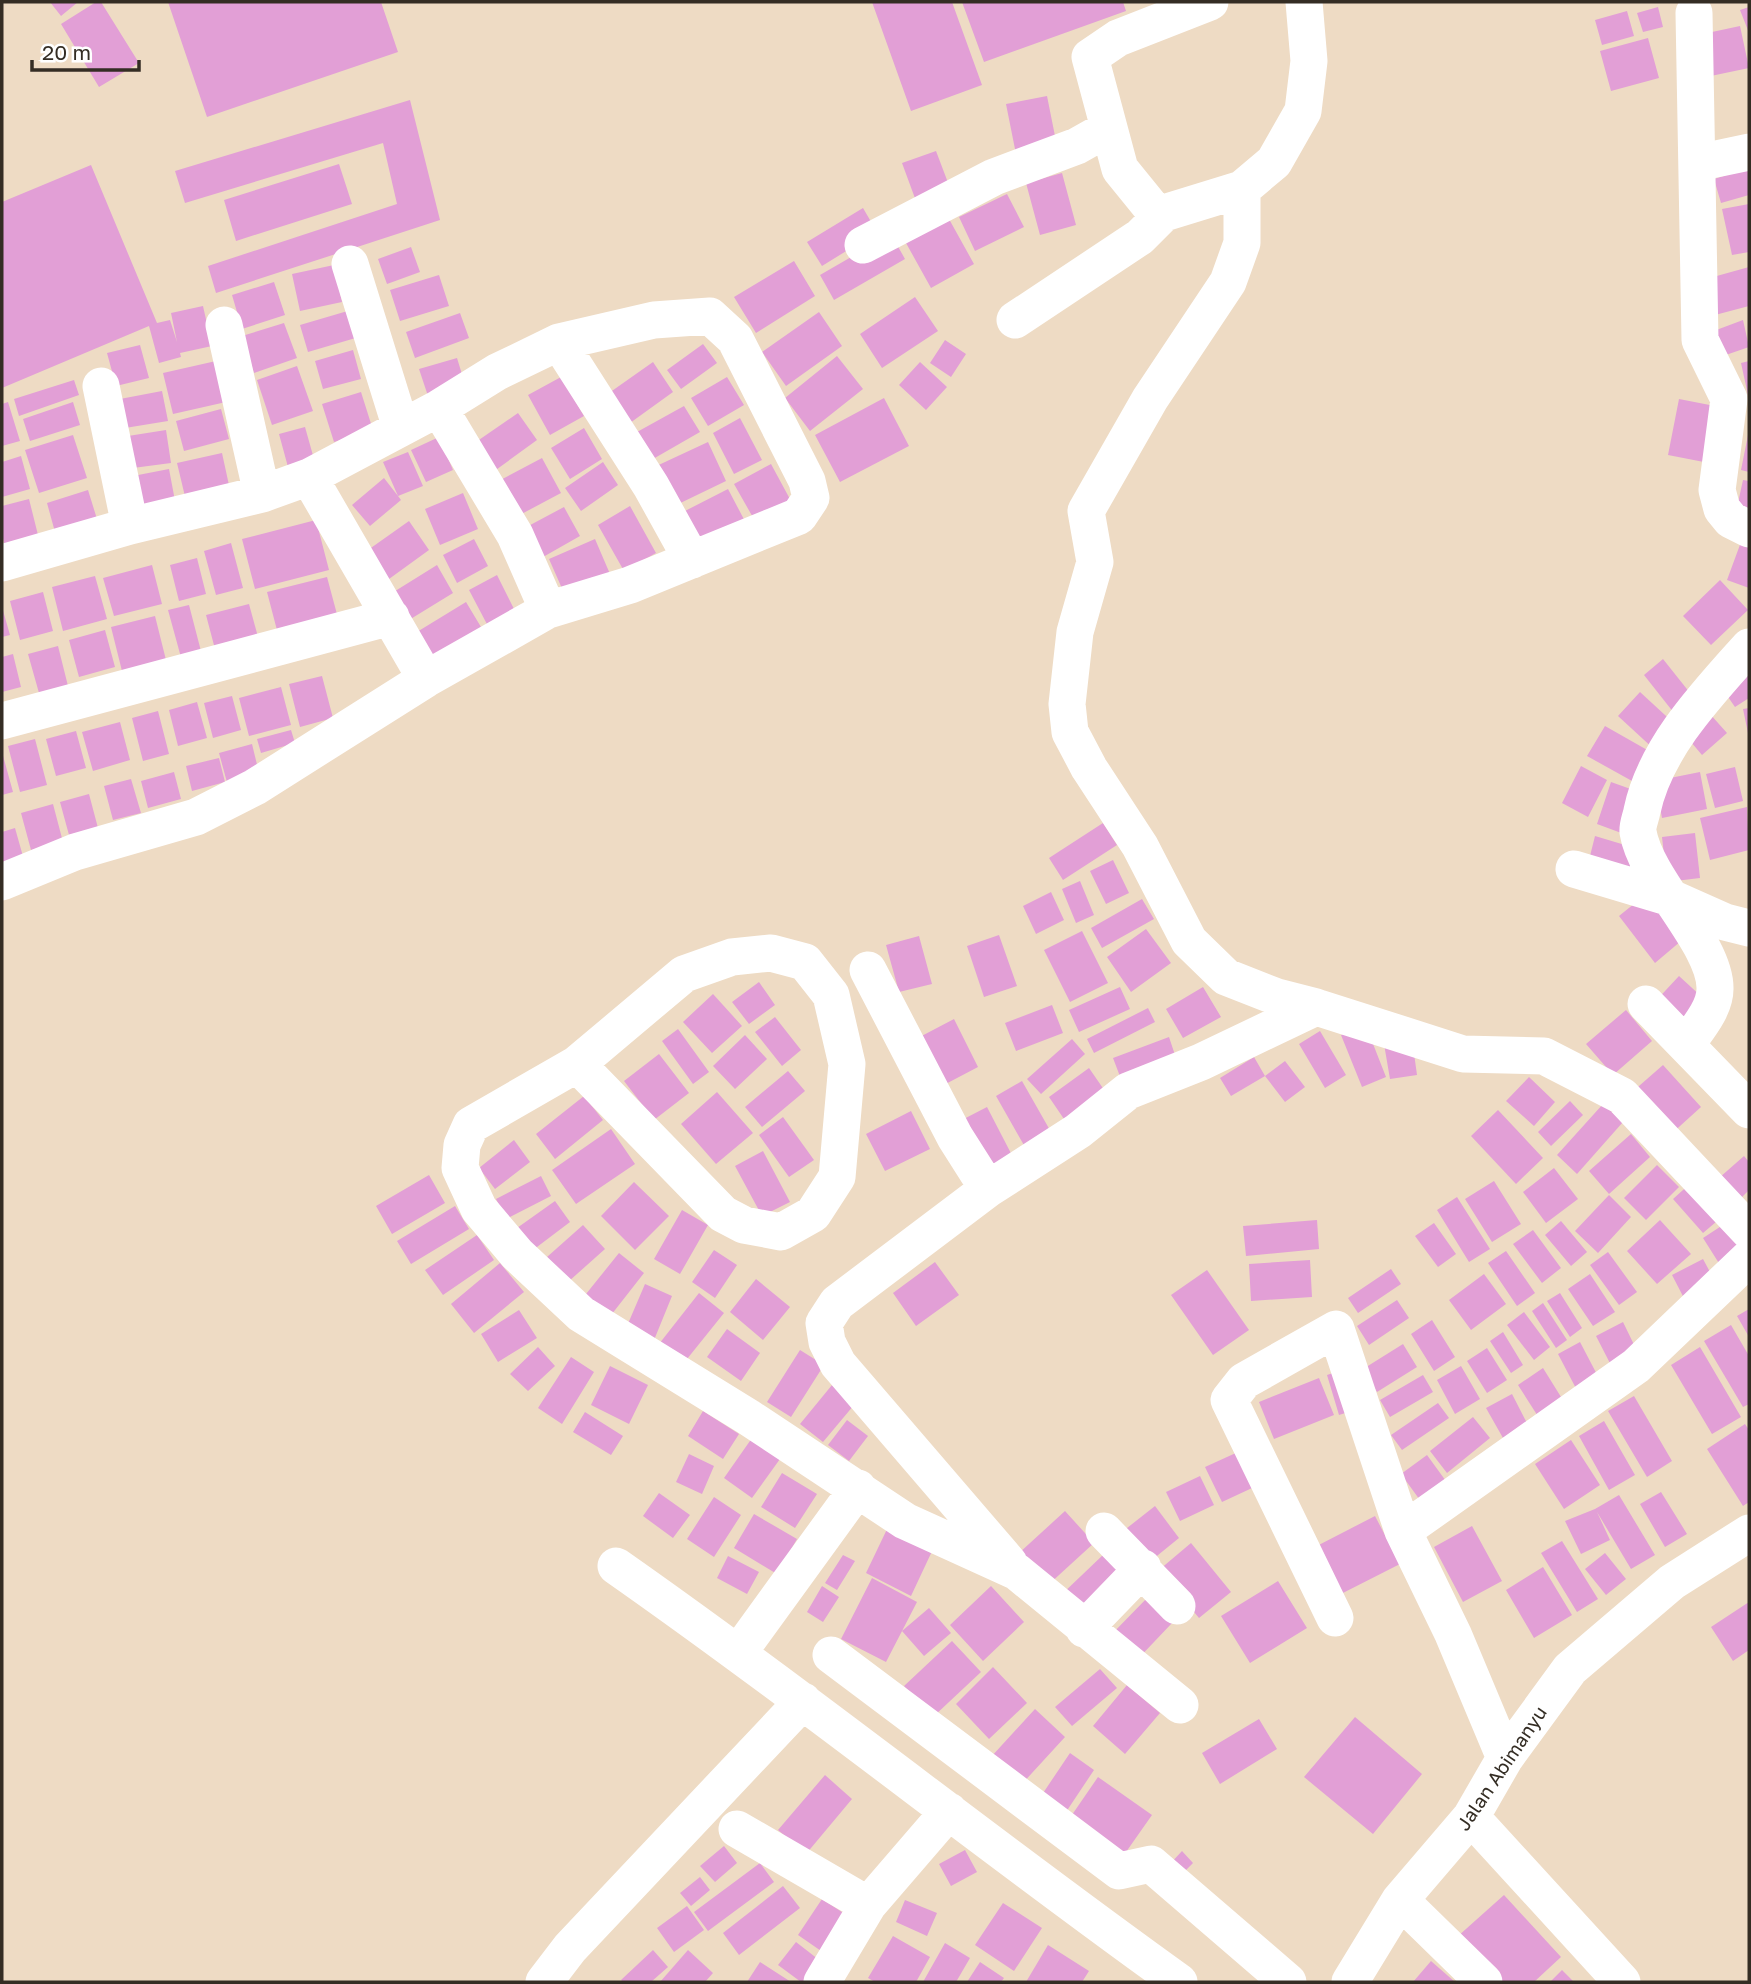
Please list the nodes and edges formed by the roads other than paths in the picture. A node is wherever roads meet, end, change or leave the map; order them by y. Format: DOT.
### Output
graph roads {
  1 [pos="1210,2"];
  2 [pos="1304,2"];
  3 [pos="1694,13"];
  4 [pos="1109,128"];
  5 [pos="1749,152"];
  6 [pos="1698,163"];
  7 [pos="1241,190"];
  8 [pos="1159,217"];
  9 [pos="863,245"];
  10 [pos="350,264"];
  11 [pos="1015,320"];
  12 [pos="224,325"];
  13 [pos="559,342"];
  14 [pos="101,386"];
  15 [pos="439,408"];
  16 [pos="401,428"];
  17 [pos="309,477"];
  18 [pos="262,494"];
  19 [pos="130,526"];
  20 [pos="1749,529"];
  21 [pos="4,557"];
  22 [pos="692,560"];
  23 [pos="548,610"];
  24 [pos="391,617"];
  25 [pos="1749,648"];
  26 [pos="426,679"];
  27 [pos="2,721"];
  28 [pos="1574,869"];
  29 [pos="2,882"];
  30 [pos="1671,898"];
  31 [pos="1749,928"];
  32 [pos="868,970"];
  33 [pos="1646,1004"];
  34 [pos="1316,1007"];
  35 [pos="1686,1045"];
  36 [pos="577,1064"];
  37 [pos="1749,1110"];
  38 [pos="988,1189"];
  39 [pos="1749,1231"];
  40 [pos="1749,1258"];
  41 [pos="858,1488"];
  42 [pos="1104,1531"];
  43 [pos="1403,1531"];
  44 [pos="1749,1533"];
  45 [pos="616,1566"];
  46 [pos="1143,1569"];
  47 [pos="1017,1572"];
  48 [pos="1177,1606"];
  49 [pos="1335,1618"];
  50 [pos="1084,1629"];
  51 [pos="739,1652"];
  52 [pos="831,1655"];
  53 [pos="803,1701"];
  54 [pos="1180,1705"];
  55 [pos="1505,1758"];
  56 [pos="950,1811"];
  57 [pos="1471,1817"];
  58 [pos="737,1829"];
  59 [pos="1400,1900"];
  60 [pos="868,1905"];
  61 [pos="544,1982"];
  62 [pos="822,1982"];
  63 [pos="1179,1982"];
  64 [pos="1289,1982"];
  65 [pos="1350,1982"];
  66 [pos="1484,1982"];
  67 [pos="1622,1982"];
  1 -- 4 [label="street"];
  2 -- 7 [label="street"];
  3 -- 6 [label="street"];
  4 -- 8 [label="street"];
  4 -- 9 [label="street"];
  5 -- 6 [label="street"];
  6 -- 20 [label="street"];
  7 -- 8 [label="street"];
  7 -- 34 [label="street"];
  8 -- 11 [label="street"];
  10 -- 16 [label="street"];
  12 -- 18 [label="street"];
  13 -- 15 [label="street"];
  13 -- 22 [label="street"];
  13 -- 22 [label="street"];
  14 -- 19 [label="street"];
  15 -- 16 [label="street"];
  15 -- 23 [label="street"];
  16 -- 17 [label="street"];
  17 -- 18 [label="street"];
  17 -- 24 [label="street"];
  18 -- 19 [label="street"];
  19 -- 21 [label="street"];
  22 -- 23 [label="street"];
  23 -- 26 [label="street"];
  24 -- 26 [label="street"];
  24 -- 27 [label="street"];
  25 -- 30 [label="street"];
  26 -- 29 [label="street"];
  28 -- 30 [label="street"];
  30 -- 31 [label="street"];
  30 -- 35 [label="street"];
  32 -- 38 [label="street"];
  33 -- 35 [label="street"];
  34 -- 38 [label="street"];
  34 -- 39 [label="street"];
  35 -- 37 [label="street"];
  36 -- 36 [label="street"];
  36 -- 41 [label="street"];
  38 -- 47 [label="street"];
  40 -- 43 [label="street"];
  41 -- 47 [label="street"];
  41 -- 51 [label="street"];
  42 -- 46 [label="street"];
  43 -- 49 [label="street"];
  43 -- 55 [label="street"];
  44 -- 55 [label="street, Jalan Abimanyu"];
  45 -- 51 [label="street"];
  46 -- 48 [label="street"];
  46 -- 50 [label="street"];
  47 -- 50 [label="street"];
  50 -- 54 [label="street"];
  51 -- 53 [label="street"];
  52 -- 64 [label="street"];
  53 -- 56 [label="street"];
  53 -- 61 [label="street"];
  55 -- 57 [label="street, Jalan Abimanyu"];
  56 -- 60 [label="street"];
  56 -- 63 [label="street"];
  57 -- 59 [label="street, Jalan Abimanyu"];
  57 -- 67 [label="street"];
  58 -- 60 [label="street"];
  59 -- 65 [label="street, Jalan Abimanyu"];
  59 -- 66 [label="street"];
  60 -- 62 [label="street"];
}
